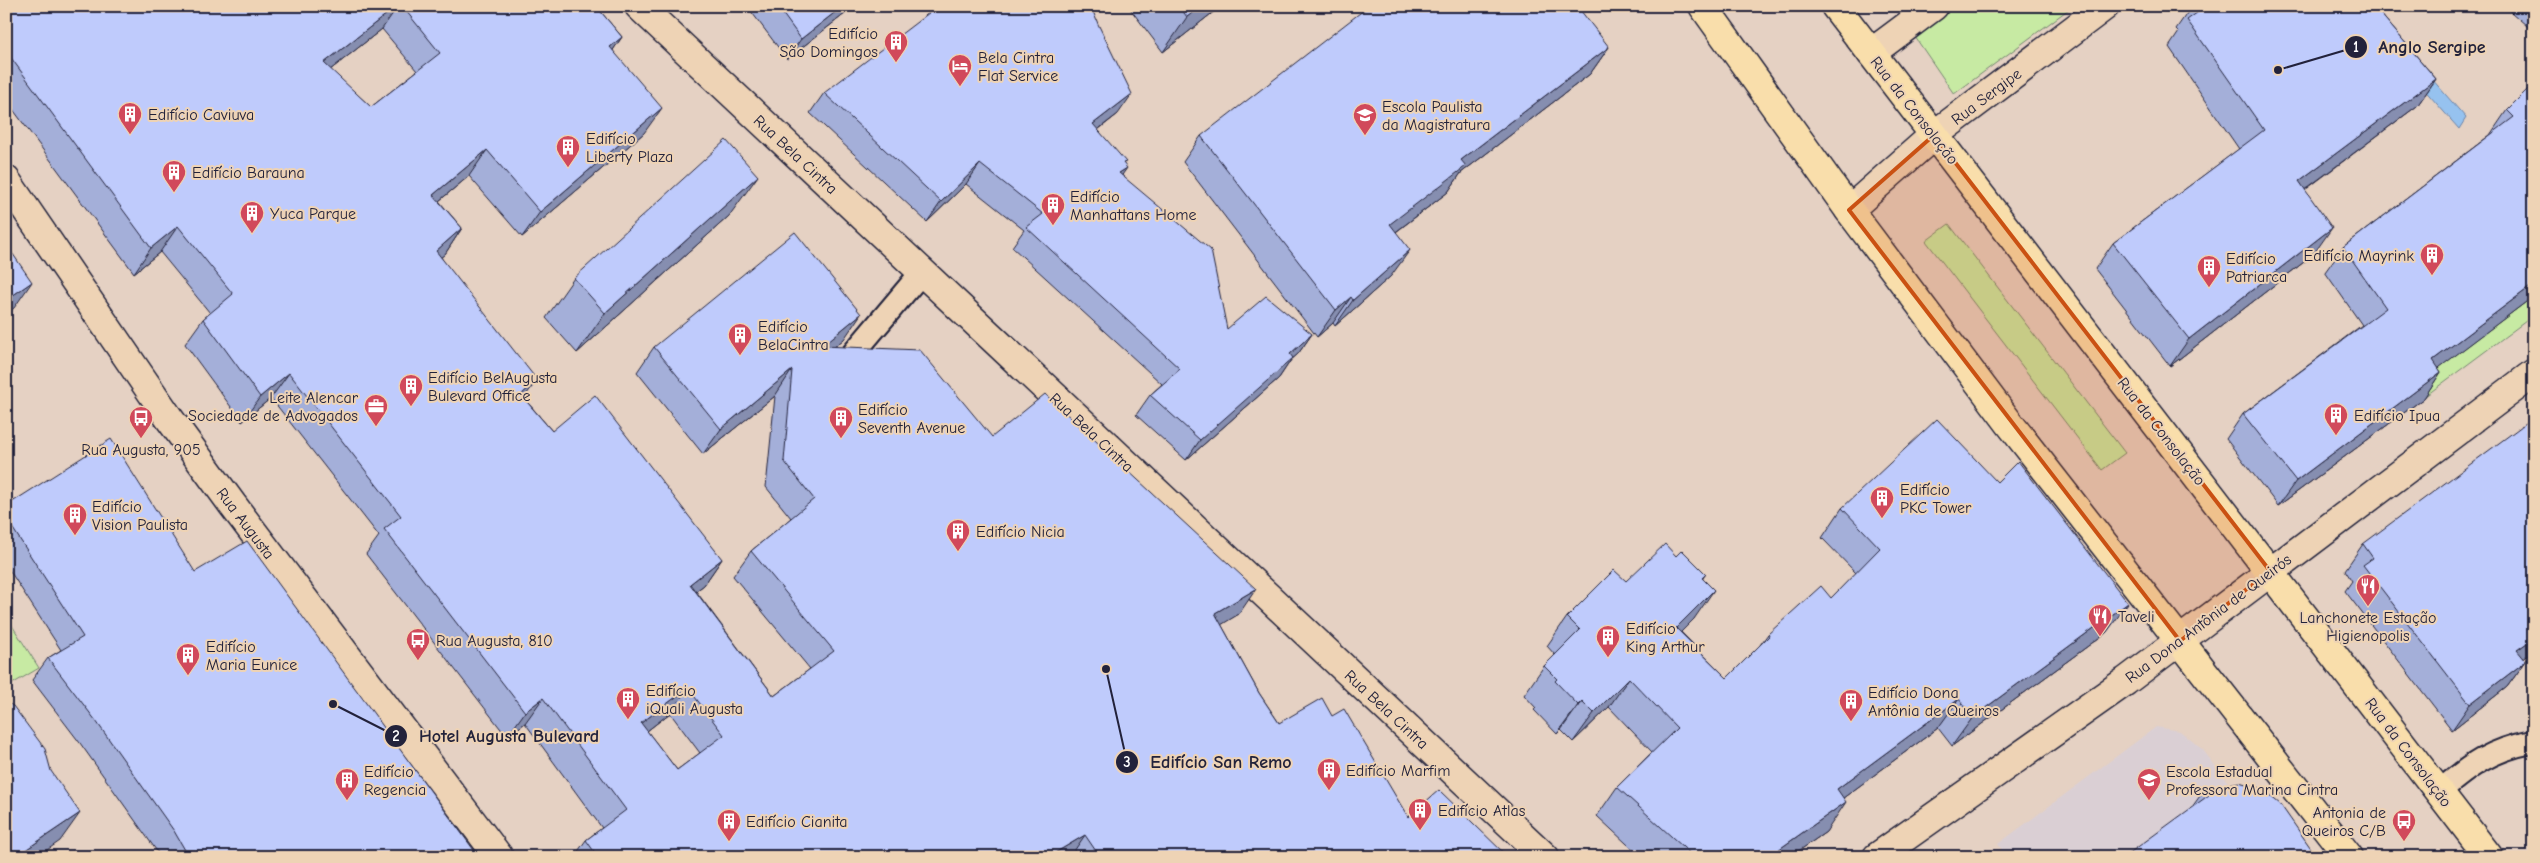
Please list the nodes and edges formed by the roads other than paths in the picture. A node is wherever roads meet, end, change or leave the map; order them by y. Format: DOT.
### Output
graph roads {
  1 [pos="639,6"];
  2 [pos="1703,6"];
  3 [pos="1835,6"];
  4 [pos="1934,6"];
  5 [pos="2105,6"];
  6 [pos="1871,53"];
  7 [pos="1934,135"];
  8 [pos="6,180"];
  9 [pos="1849,210"];
  10 [pos="922,272"];
  11 [pos="852,354"];
  12 [pos="2534,373"];
  13 [pos="2270,571"];
  14 [pos="2180,641"];
  15 [pos="2533,742"];
  16 [pos="2439,792"];
  17 [pos="499,857"];
  18 [pos="1545,857"];
  19 [pos="1877,857"];
  20 [pos="2349,857"];
  21 [pos="2489,857"];
  1 -- 10 [label="street, Rua Bela Cintra"];
  2 -- 9 [label="main road"];
  3 -- 6 [label="main road, Rua da Consolação"];
  4 -- 6 [label="street"];
  5 -- 7 [label="street, Rua Sergipe"];
  6 -- 7 [label="main road, Rua da Consolação"];
  7 -- 9 [label="street, Rua Sergipe"];
  7 -- 13 [label="main road, Rua da Consolação"];
  8 -- 17 [label="street, Rua Augusta"];
  9 -- 14 [label="main road"];
  10 -- 11 [label="lane"];
  10 -- 18 [label="street, Rua Bela Cintra"];
  12 -- 13 [label="street, Rua Dona Antônia de Queirós"];
  13 -- 14 [label="street, Rua Dona Antônia de Queirós"];
  13 -- 16 [label="main road, Rua da Consolação"];
  14 -- 19 [label="street, Rua Dona Antônia de Queirós"];
  14 -- 20 [label="main road"];
  15 -- 16 [label="lane"];
  16 -- 21 [label="main road, Rua da Consolação"];
}
